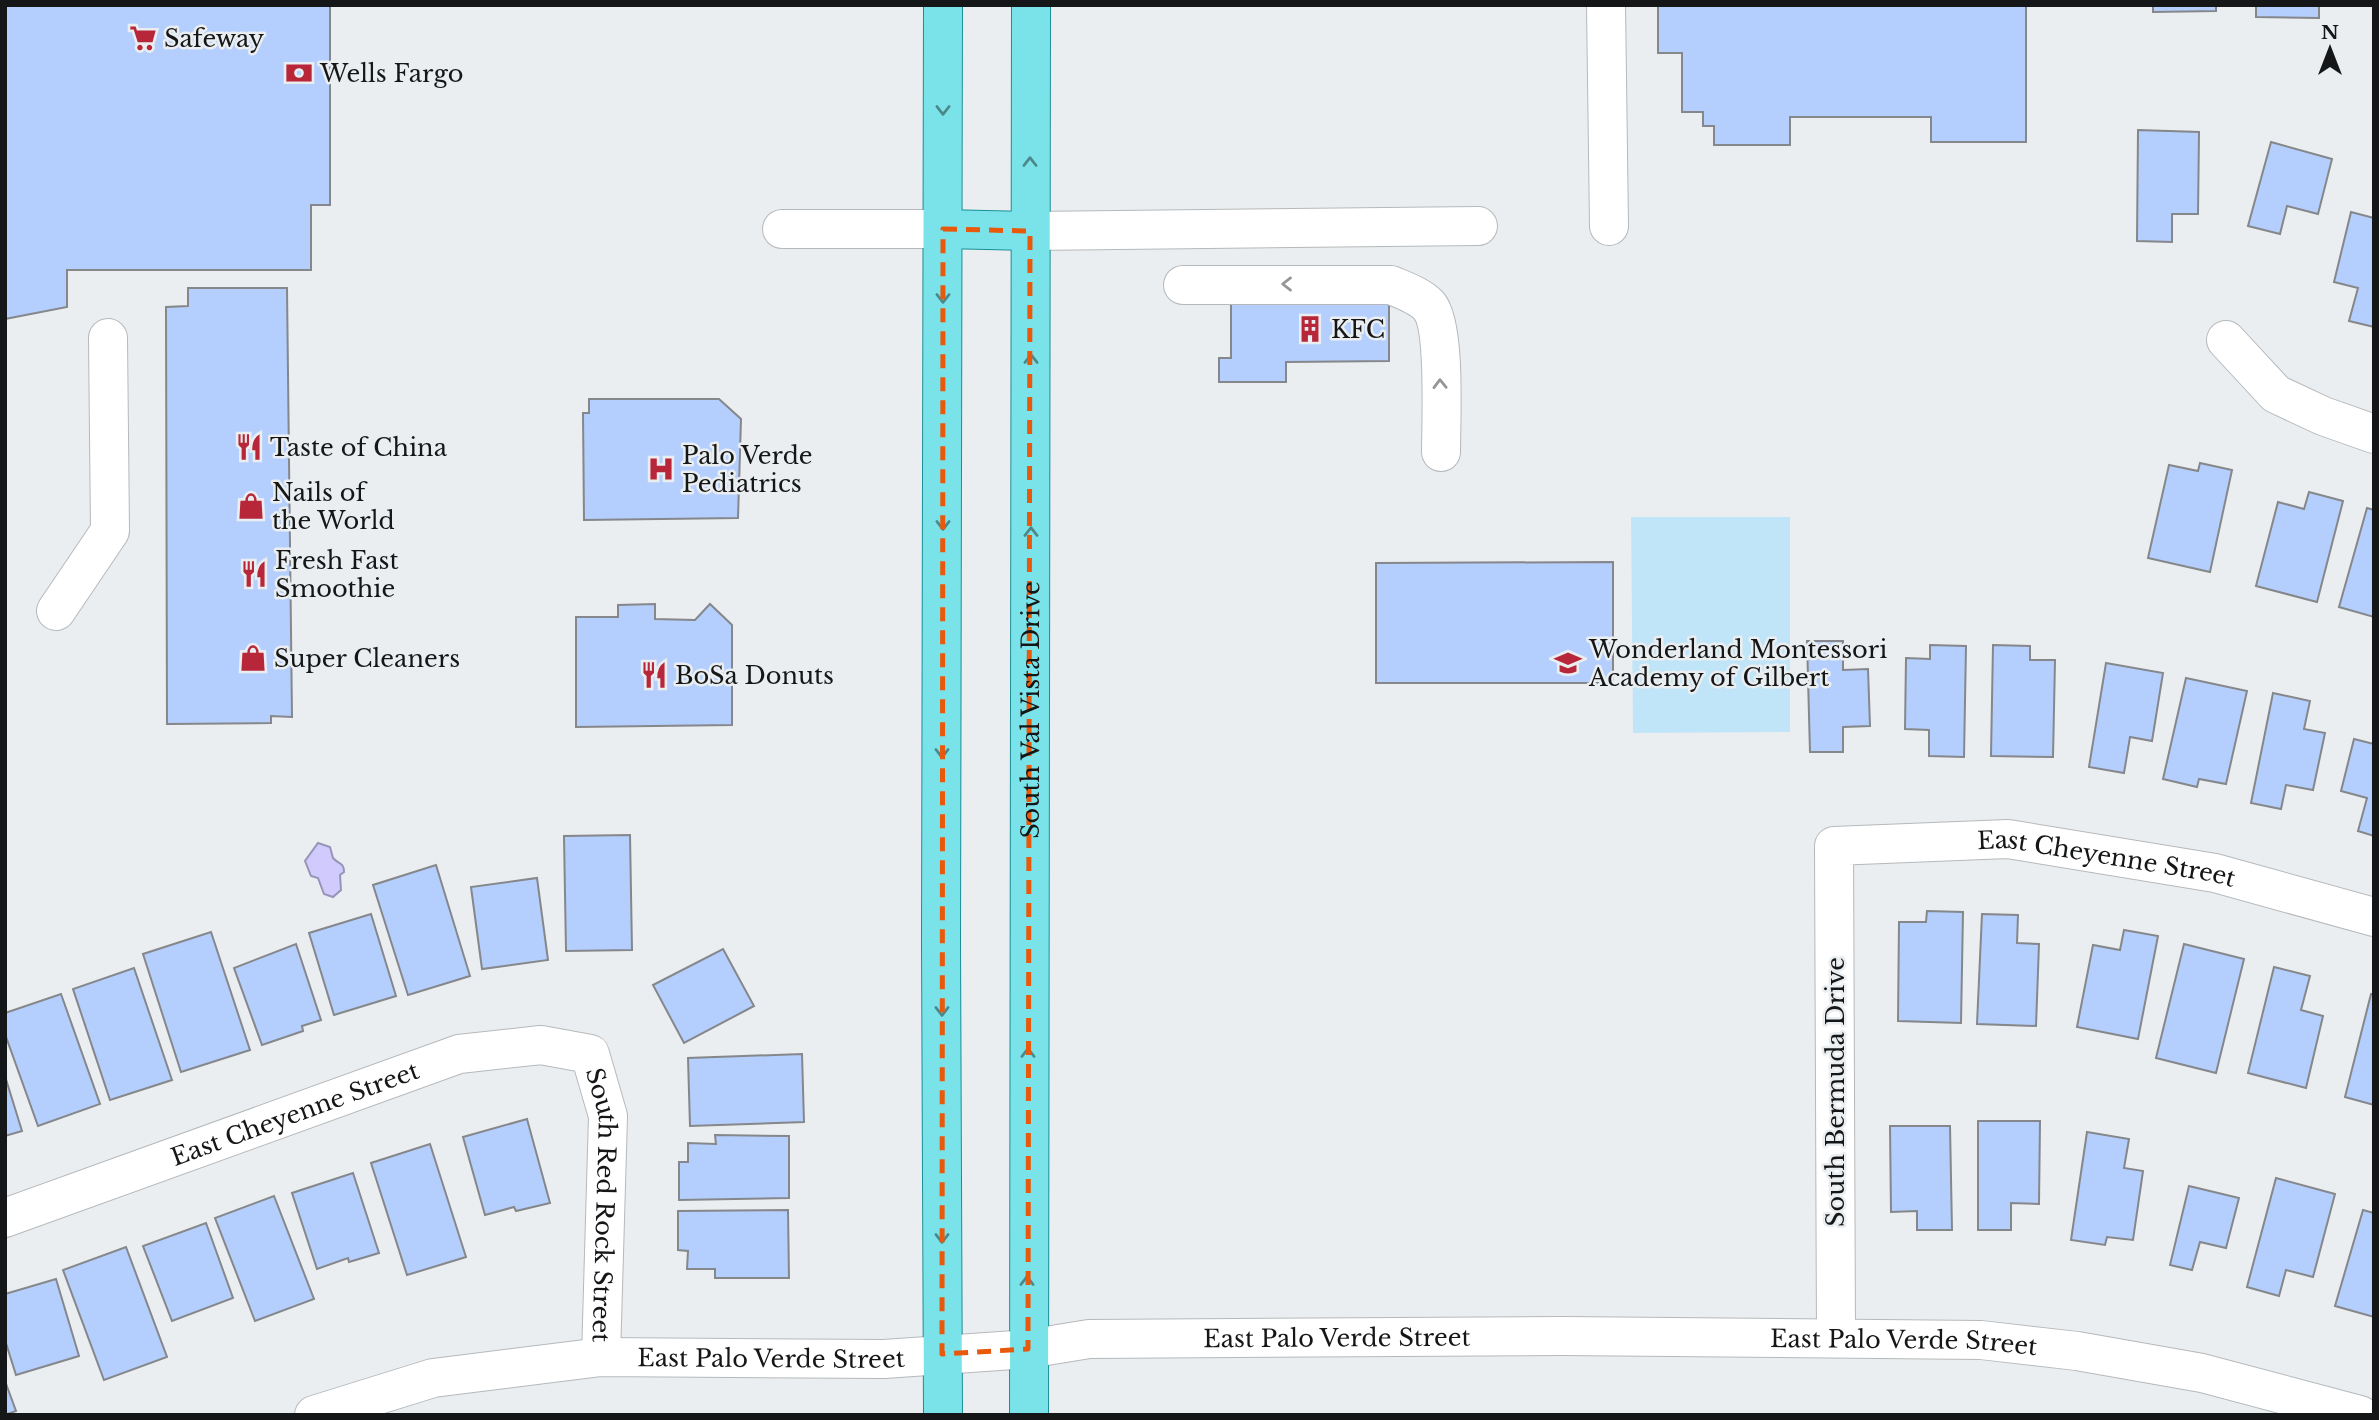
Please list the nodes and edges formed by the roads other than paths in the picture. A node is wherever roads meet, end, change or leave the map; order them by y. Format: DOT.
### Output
graph roads {
  1 [pos="943,5"];
  2 [pos="1031,5"];
  3 [pos="1606,5"];
  4 [pos="1478,226"];
  5 [pos="1609,226"];
  6 [pos="782,229"];
  7 [pos="943,229"];
  8 [pos="1030,231"];
  9 [pos="1183,285"];
  10 [pos="108,338"];
  11 [pos="2225,340"];
  12 [pos="2374,434"];
  13 [pos="1441,452"];
  14 [pos="55,611"];
  15 [pos="1834,846"];
  16 [pos="2374,917"];
  17 [pos="590,1054"];
  18 [pos="5,1218"];
  19 [pos="1836,1338"];
  20 [pos="1028,1349"];
  21 [pos="942,1354"];
  22 [pos="601,1357"];
  23 [pos="314,1415"];
  24 [pos="943,1415"];
  25 [pos="1029,1415"];
  26 [pos="2360,1415"];
  1 -- 7 [label="main road, one-way"];
  8 -- 2 [label="main road, South Val Vista Drive, one-way"];
  3 -- 5 [label="street"];
  4 -- 8 [label="street"];
  6 -- 7 [label="street"];
  7 -- 8 [label="main road"];
  7 -- 21 [label="main road, one-way"];
  20 -- 8 [label="main road, South Val Vista Drive, one-way"];
  13 -- 9 [label="street, one-way"];
  10 -- 14 [label="street"];
  11 -- 12 [label="street"];
  15 -- 16 [label="street, East Cheyenne Street"];
  15 -- 19 [label="street, South Bermuda Drive"];
  17 -- 18 [label="street, East Cheyenne Street"];
  17 -- 22 [label="street, South Red Rock Street"];
  19 -- 20 [label="street, East Palo Verde Street"];
  19 -- 26 [label="street, East Palo Verde Street"];
  20 -- 21 [label="street, East Palo Verde Street"];
  20 -- 25 [label="main road, South Val Vista Drive"];
  21 -- 22 [label="street, East Palo Verde Street"];
  21 -- 24 [label="main road"];
  22 -- 23 [label="street, East Palo Verde Street"];
}
